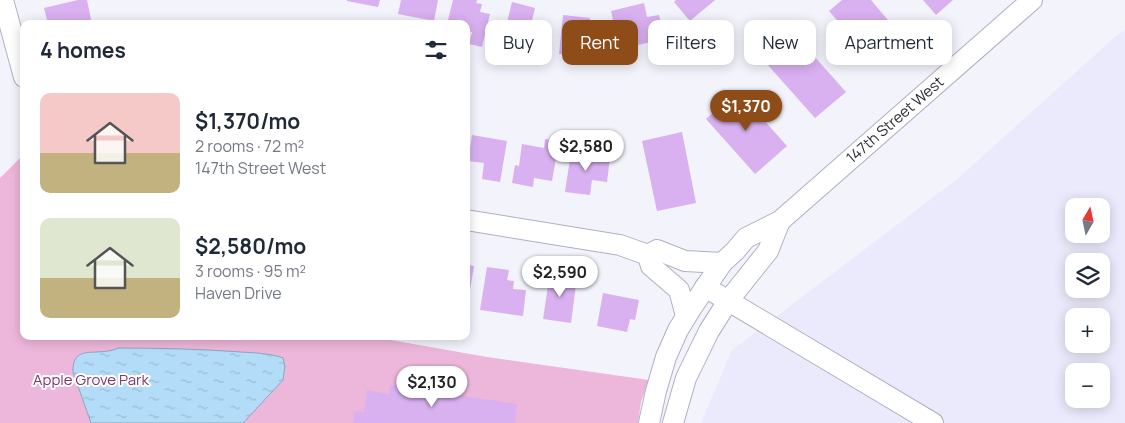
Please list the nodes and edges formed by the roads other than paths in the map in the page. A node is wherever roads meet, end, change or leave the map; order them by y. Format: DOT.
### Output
graph roads {
  1 [pos="3,0"];
  2 [pos="1032,0"];
  3 [pos="20,62"];
  4 [pos="470,221"];
  5 [pos="780,221"];
  6 [pos="648,255"];
  7 [pos="722,263"];
  8 [pos="705,287"];
  9 [pos="728,301"];
  10 [pos="686,316"];
  11 [pos="649,423"];
  12 [pos="673,423"];
  13 [pos="933,423"];
  1 -- 3 [label="street"];
  2 -- 5 [label="street, 147th Street West"];
  4 -- 6 [label="street"];
  5 -- 7 [label="street, 147th Street West"];
  5 -- 9 [label="street, 147th Street West"];
  6 -- 7 [label="street"];
  6 -- 10 [label="street"];
  7 -- 8 [label="street, 147th Street West"];
  8 -- 9 [label="street"];
  8 -- 10 [label="street, 147th Street West"];
  9 -- 12 [label="street, 147th Street West"];
  9 -- 13 [label="street"];
  10 -- 11 [label="street, 147th Street West"];
}
